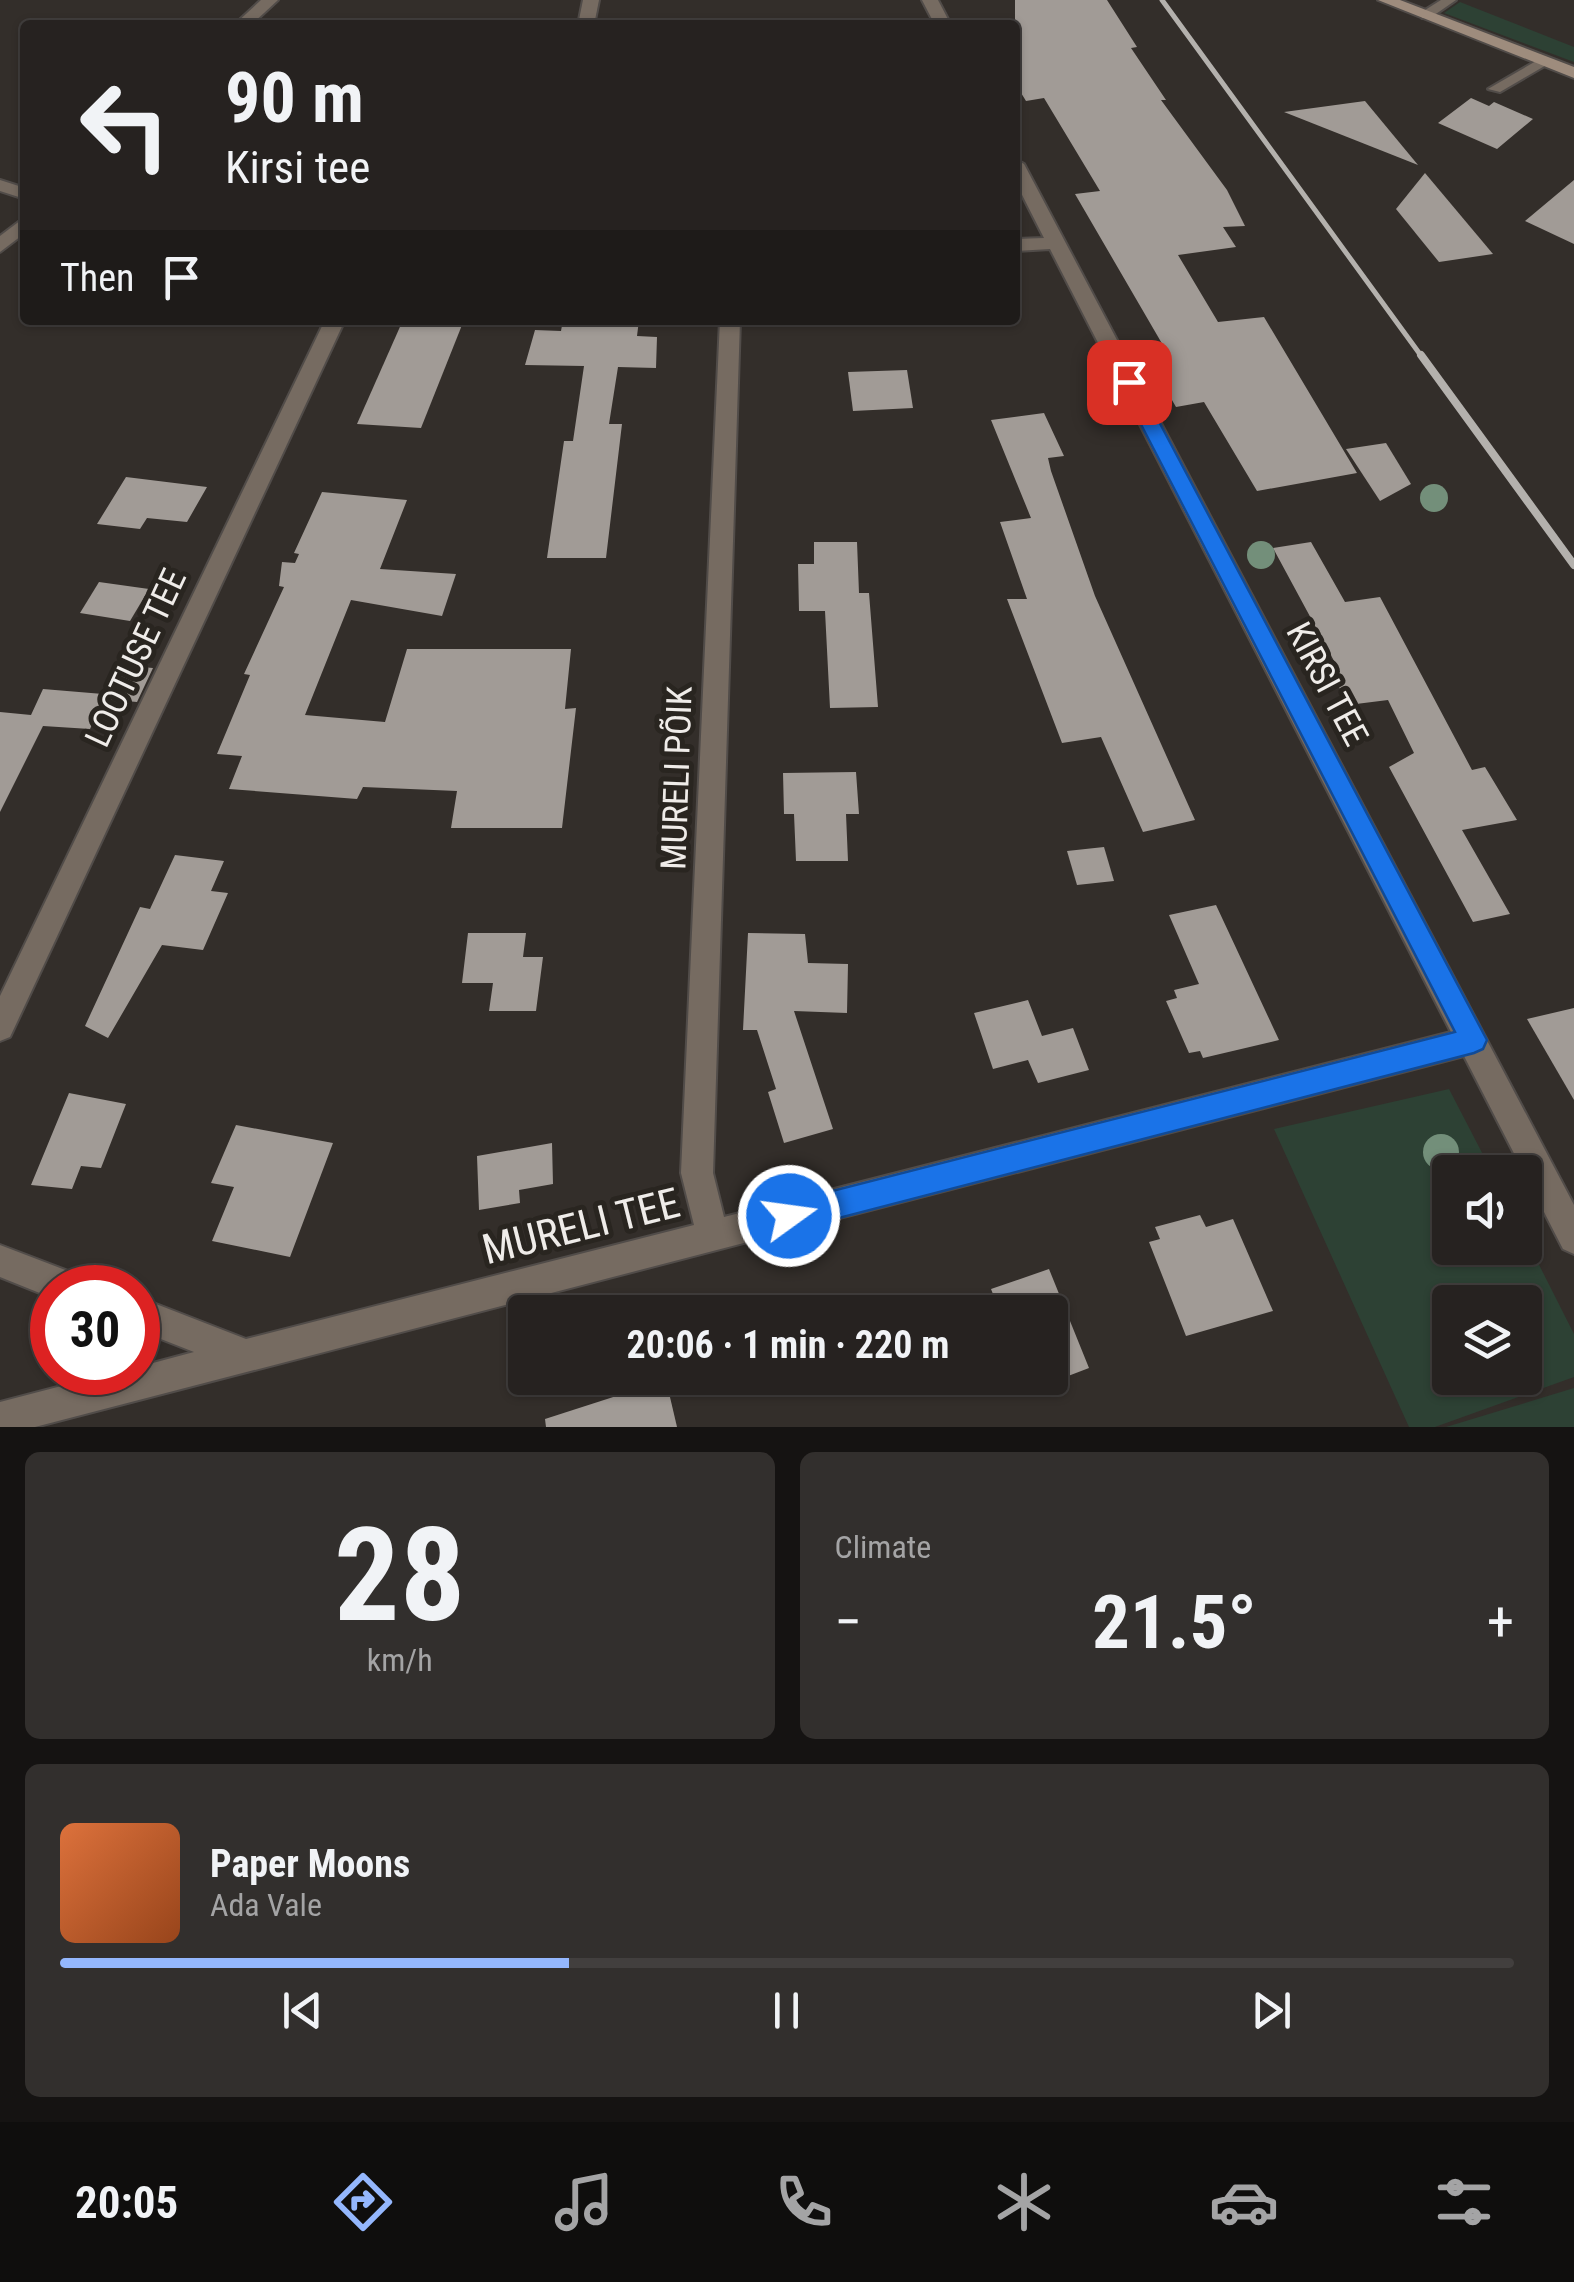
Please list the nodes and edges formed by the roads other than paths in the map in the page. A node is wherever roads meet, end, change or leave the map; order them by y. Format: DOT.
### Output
graph roads {
  1 [pos="270,0"];
  2 [pos="1386,0"];
  3 [pos="1450,0"];
  4 [pos="1426,16"];
  5 [pos="248,20"];
  6 [pos="1543,61"];
  7 [pos="1572,71"];
  8 [pos="1495,90"];
  9 [pos="1020,174"];
  10 [pos="20,228"];
  11 [pos="1056,243"];
  12 [pos="1020,245"];
  13 [pos="0,246"];
  14 [pos="333,325"];
  15 [pos="730,325"];
  16 [pos="0,1027"];
  17 [pos="1474,1040"];
  18 [pos="713,1236"];
  19 [pos="1574,1238"];
  20 [pos="0,1262"];
  21 [pos="30,1273"];
  22 [pos="160,1322"];
  23 [pos="247,1356"];
  24 [pos="0,1419"];
  1 -- 5 [label="street"];
  2 -- 4 [label="main road"];
  3 -- 4 [label="lane"];
  4 -- 6 [label="main road"];
  6 -- 7 [label="main road"];
  6 -- 8 [label="lane"];
  9 -- 11 [label="street, KIRSI TEE"];
  10 -- 13 [label="street"];
  11 -- 12 [label="street"];
  11 -- 17 [label="street, KIRSI TEE"];
  14 -- 16 [label="street, LOOTUSE TEE"];
  15 -- 18 [label="street, MURELI PÕIK"];
  17 -- 18 [label="street, MURELI TEE"];
  17 -- 19 [label="street, KIRSI TEE"];
  18 -- 23 [label="street, MURELI TEE"];
  20 -- 21 [label="street"];
  22 -- 23 [label="street"];
  23 -- 24 [label="street, MURELI TEE"];
}
